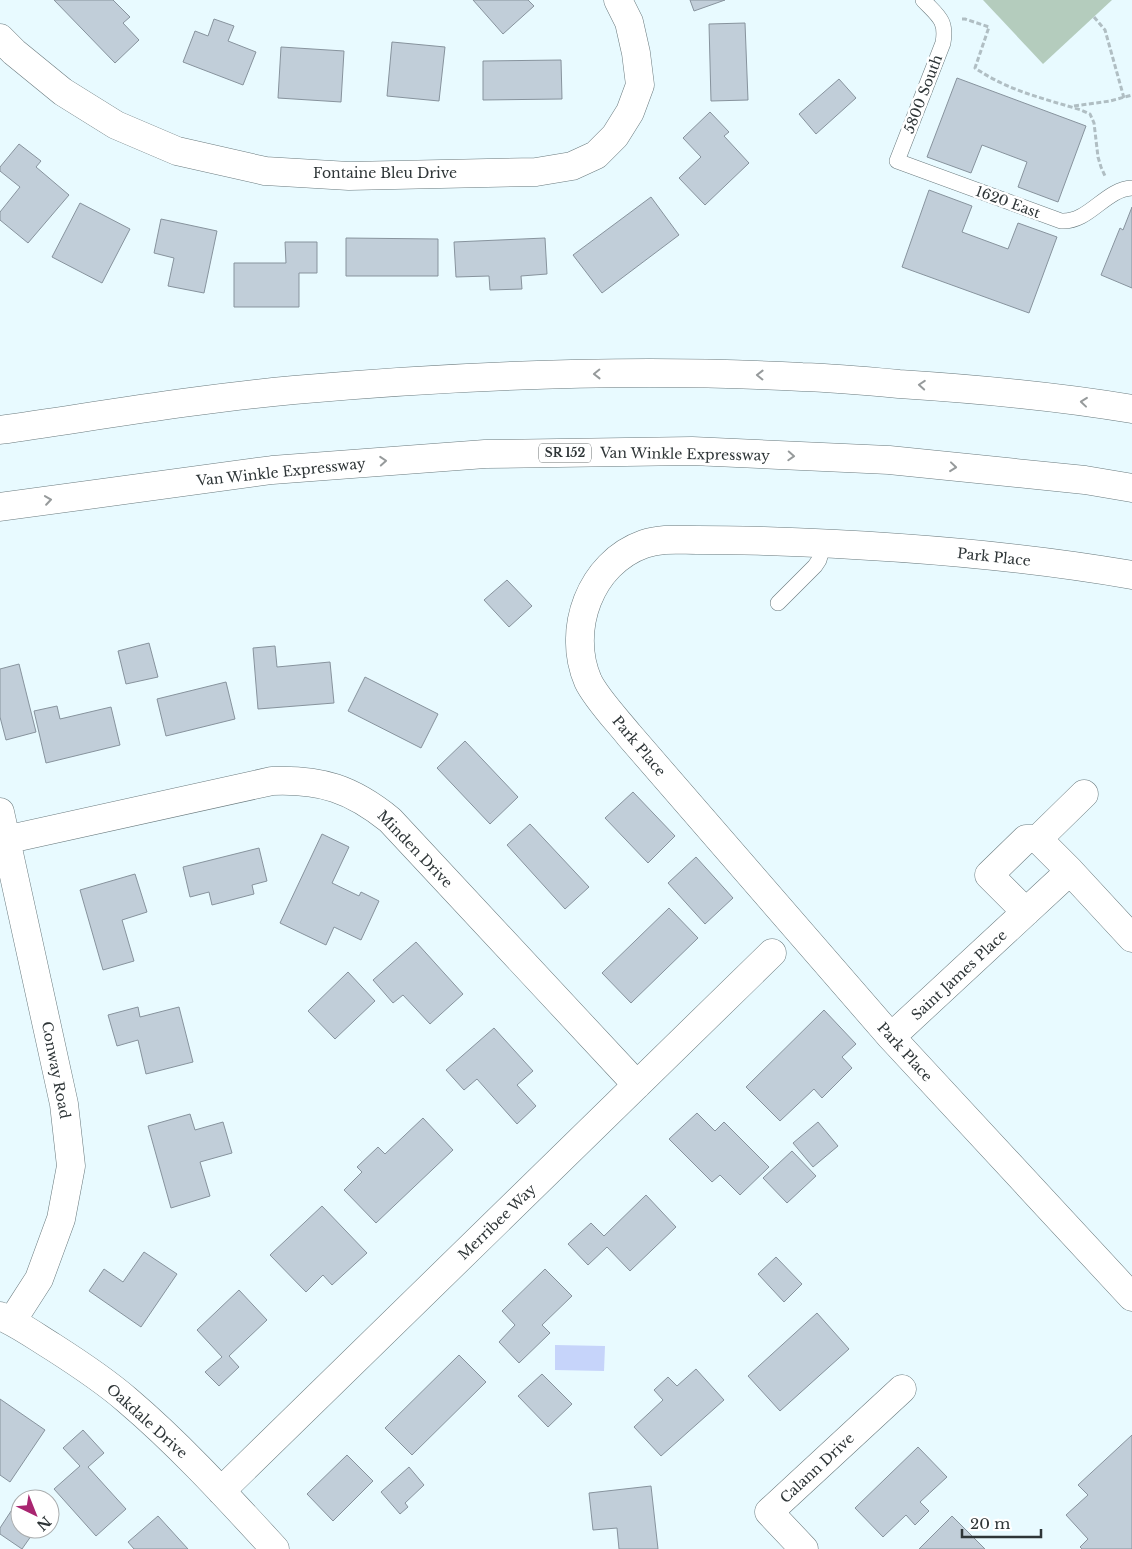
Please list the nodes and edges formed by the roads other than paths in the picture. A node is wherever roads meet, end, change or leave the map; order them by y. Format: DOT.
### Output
graph roads {
  1 [pos="618,0"];
  2 [pos="923,0"];
  3 [pos="0,38"];
  4 [pos="897,161"];
  5 [pos="1132,188"];
  6 [pos="1132,409"];
  7 [pos="0,430"];
  8 [pos="1132,488"];
  9 [pos="0,507"];
  10 [pos="824,543"];
  11 [pos="1132,575"];
  12 [pos="778,602"];
  13 [pos="1084,794"];
  14 [pos="0,812"];
  15 [pos="1038,839"];
  16 [pos="3,841"];
  17 [pos="1070,871"];
  18 [pos="1026,912"];
  19 [pos="1132,938"];
  20 [pos="772,953"];
  21 [pos="892,1037"];
  22 [pos="637,1085"];
  23 [pos="1132,1297"];
  24 [pos="6,1318"];
  25 [pos="902,1389"];
  26 [pos="221,1491"];
  27 [pos="275,1549"];
  28 [pos="804,1549"];
  1 -- 3 [label="street, Fontaine Bleu Drive"];
  2 -- 4 [label="lane, 5800 South"];
  4 -- 5 [label="lane, 1620 East"];
  6 -- 7 [label="street, one-way"];
  9 -- 8 [label="street, Van Winkle Expressway / SR 152, one-way"];
  10 -- 11 [label="street, Park Place"];
  10 -- 12 [label="lane"];
  10 -- 21 [label="street, Park Place"];
  13 -- 15 [label="street"];
  14 -- 16 [label="street, Conway Road"];
  15 -- 17 [label="street"];
  15 -- 18 [label="street"];
  16 -- 22 [label="street, Minden Drive"];
  16 -- 24 [label="street, Conway Road"];
  17 -- 18 [label="street, Saint James Place"];
  17 -- 19 [label="street"];
  18 -- 21 [label="street, Saint James Place"];
  20 -- 22 [label="street, Merribee Way"];
  21 -- 23 [label="street, Park Place"];
  22 -- 26 [label="street, Merribee Way"];
  24 -- 26 [label="street, Oakdale Drive"];
  25 -- 28 [label="street, Calann Drive"];
  26 -- 27 [label="street, Oakdale Drive"];
}
